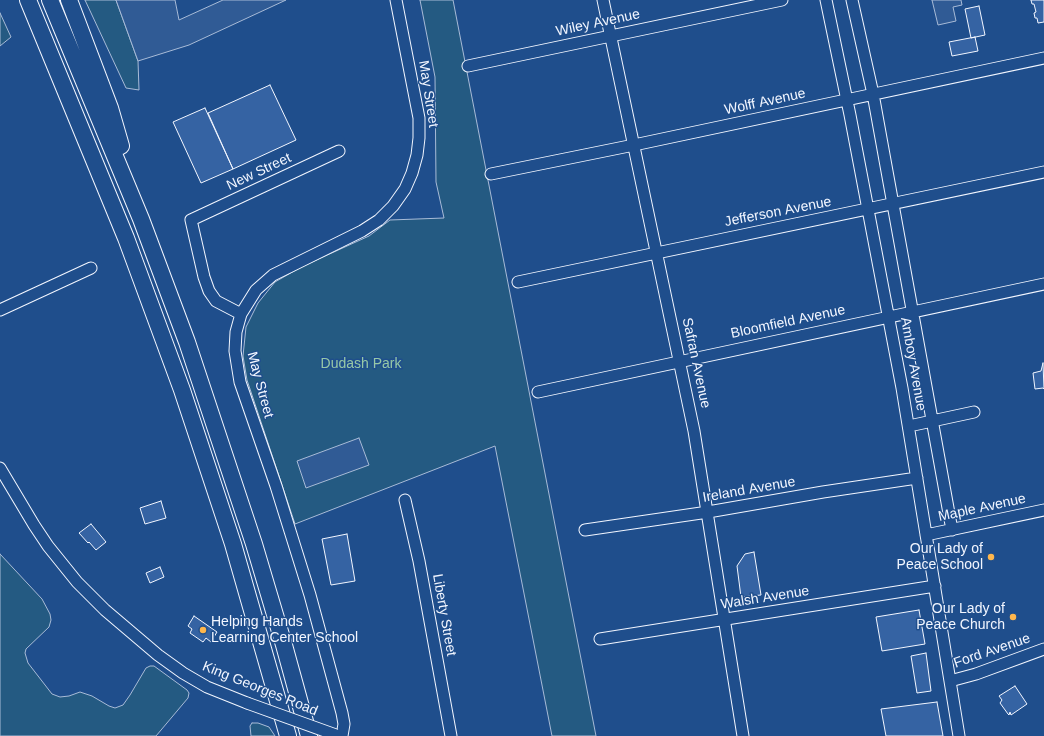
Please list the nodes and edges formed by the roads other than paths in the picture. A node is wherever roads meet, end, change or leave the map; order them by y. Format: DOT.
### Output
graph roads {
  1 [pos="17,0"];
  2 [pos="28,0"];
  3 [pos="50,0"];
  4 [pos="69,0"];
  5 [pos="396,0"];
  6 [pos="603,0"];
  7 [pos="782,0"];
  8 [pos="826,0"];
  9 [pos="852,0"];
  10 [pos="610,36"];
  11 [pos="1044,58"];
  12 [pos="468,66"];
  13 [pos="873,94"];
  14 [pos="847,100"];
  15 [pos="634,145"];
  16 [pos="339,151"];
  17 [pos="94,161"];
  18 [pos="1044,172"];
  19 [pos="491,174"];
  20 [pos="893,204"];
  21 [pos="868,209"];
  22 [pos="141,218"];
  23 [pos="656,252"];
  24 [pos="91,268"];
  25 [pos="518,282"];
  26 [pos="1044,284"];
  27 [pos="0,310"];
  28 [pos="912,312"];
  29 [pos="241,314"];
  30 [pos="889,316"];
  31 [pos="680,361"];
  32 [pos="538,392"];
  33 [pos="974,412"];
  34 [pos="932,421"];
  35 [pos="909,426"];
  36 [pos="0,468"];
  37 [pos="917,478"];
  38 [pos="405,500"];
  39 [pos="1044,510"];
  40 [pos="708,512"];
  41 [pos="585,530"];
  42 [pos="952,530"];
  43 [pos="926,535"];
  44 [pos="935,586"];
  45 [pos="725,619"];
  46 [pos="600,639"];
  47 [pos="1044,649"];
  48 [pos="950,681"];
  49 [pos="288,736"];
  50 [pos="309,736"];
  51 [pos="339,736"];
  52 [pos="451,736"];
  53 [pos="743,736"];
  54 [pos="959,736"];
  1 -- 17 [label="highway"];
  2 -- 17 [label="highway"];
  3 -- 22 [label="highway"];
  4 -- 22 [label="highway"];
  5 -- 29 [label="street, May Street"];
  6 -- 10 [label="street, Safran Avenue"];
  7 -- 10 [label="street, Wiley Avenue"];
  8 -- 14 [label="street, Amboy Avenue"];
  9 -- 13 [label="street, Amboy Avenue"];
  10 -- 12 [label="street, Wiley Avenue"];
  10 -- 15 [label="street, Safran Avenue"];
  11 -- 13 [label="street, Wolff Avenue"];
  13 -- 14 [label="street, Wolff Avenue"];
  13 -- 20 [label="street, Amboy Avenue"];
  14 -- 15 [label="street, Wolff Avenue"];
  14 -- 21 [label="street, Amboy Avenue"];
  15 -- 19 [label="street, Wolff Avenue"];
  15 -- 23 [label="street, Safran Avenue"];
  16 -- 29 [label="street, New Street"];
  17 -- 49 [label="highway"];
  18 -- 20 [label="street, Jefferson Avenue"];
  20 -- 21 [label="street, Jefferson Avenue"];
  20 -- 28 [label="street, Amboy Avenue"];
  21 -- 23 [label="street, Jefferson Avenue"];
  21 -- 30 [label="street, Amboy Avenue"];
  22 -- 50 [label="highway"];
  23 -- 25 [label="street, Jefferson Avenue"];
  23 -- 31 [label="street, Safran Avenue"];
  24 -- 27 [label="street"];
  26 -- 28 [label="street, Bloomfield Avenue"];
  28 -- 30 [label="street, Bloomfield Avenue"];
  28 -- 34 [label="street, Amboy Avenue"];
  29 -- 51 [label="street, May Street"];
  30 -- 31 [label="street, Bloomfield Avenue"];
  30 -- 35 [label="street, Amboy Avenue"];
  31 -- 32 [label="street, Bloomfield Avenue"];
  31 -- 40 [label="street, Safran Avenue"];
  33 -- 34 [label="street"];
  34 -- 35 [label="street"];
  34 -- 42 [label="street, Amboy Avenue"];
  35 -- 37 [label="street, Amboy Avenue"];
  36 -- 51 [label="street, King Georges Road, bridge"];
  37 -- 40 [label="street, Ireland Avenue"];
  37 -- 43 [label="street, Amboy Avenue"];
  38 -- 52 [label="street, Liberty Street"];
  39 -- 42 [label="street, Maple Avenue"];
  40 -- 41 [label="street, Ireland Avenue"];
  40 -- 45 [label="street, Safran Avenue"];
  42 -- 43 [label="street, Maple Avenue"];
  43 -- 44 [label="street, Amboy Avenue"];
  44 -- 45 [label="street, Walsh Avenue"];
  44 -- 48 [label="street, Amboy Avenue"];
  45 -- 46 [label="street, Walsh Avenue"];
  45 -- 53 [label="street, Safran Avenue"];
  47 -- 48 [label="street, Ford Avenue"];
  48 -- 54 [label="street, Amboy Avenue"];
}
